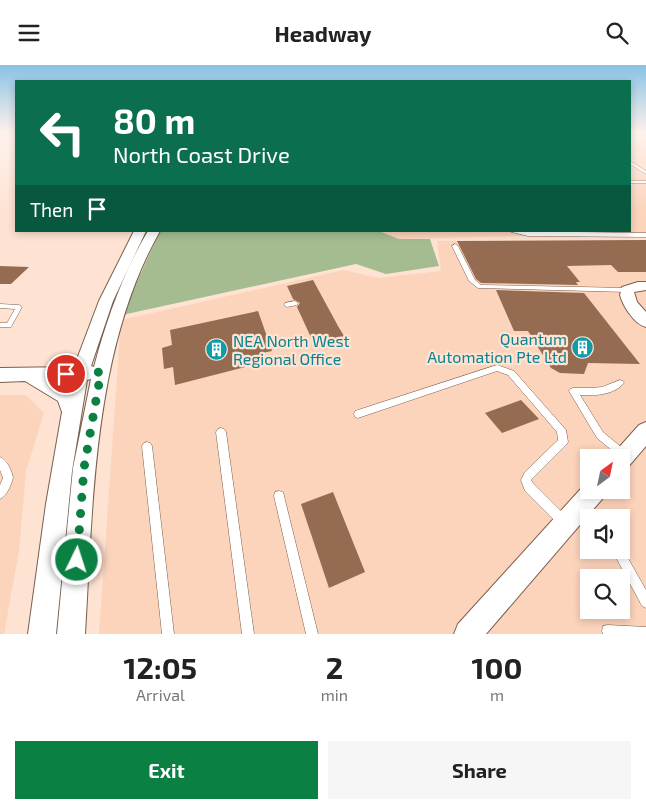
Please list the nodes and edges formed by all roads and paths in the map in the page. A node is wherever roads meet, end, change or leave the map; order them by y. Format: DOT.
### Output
graph roads {
  1 [pos="631,163"];
  2 [pos="646,173"];
  3 [pos="631,182"];
  4 [pos="646,182"];
  5 [pos="140,232"];
  6 [pos="153,232"];
  7 [pos="516,232"];
  8 [pos="646,235"];
  9 [pos="455,246"];
  10 [pos="138,249"];
  11 [pos="646,286"];
  12 [pos="627,290"];
  13 [pos="295,303"];
  14 [pos="287,305"];
  15 [pos="0,306"];
  16 [pos="646,322"];
  17 [pos="0,325"];
  18 [pos="104,328"];
  19 [pos="101,372"];
  20 [pos="80,373"];
  21 [pos="0,375"];
  22 [pos="28,375"];
  23 [pos="620,383"];
  24 [pos="71,411"];
  25 [pos="358,414"];
  26 [pos="646,431"];
  27 [pos="221,432"];
  28 [pos="147,445"];
  29 [pos="614,449"];
  30 [pos="630,450"];
  31 [pos="0,463"];
  32 [pos="0,494"];
  33 [pos="279,496"];
  34 [pos="590,499"];
  35 [pos="578,517"];
  36 [pos="623,559"];
  37 [pos="646,602"];
  38 [pos="608,631"];
  39 [pos="646,633"];
  40 [pos="42,634"];
  41 [pos="71,634"];
  42 [pos="168,634"];
  43 [pos="248,634"];
  44 [pos="312,634"];
  45 [pos="468,634"];
  1 -- 2 [label="lane"];
  3 -- 4 [label="lane"];
  5 -- 10 [label="street"];
  6 -- 10 [label="street"];
  7 -- 8 [label="lane"];
  9 -- 12 [label="lane"];
  10 -- 18 [label="street"];
  11 -- 12 [label="street"];
  12 -- 16 [label="street"];
  13 -- 14 [label="lane"];
  15 -- 17 [label="lane"];
  18 -- 19 [label="street"];
  18 -- 20 [label="street"];
  19 -- 20 [label="street"];
  19 -- 41 [label="street"];
  20 -- 22 [label="street"];
  20 -- 24 [label="street"];
  21 -- 22 [label="street"];
  22 -- 24 [label="street"];
  23 -- 29 [label="lane"];
  24 -- 40 [label="street"];
  25 -- 35 [label="lane"];
  26 -- 30 [label="street"];
  27 -- 43 [label="lane"];
  28 -- 42 [label="lane"];
  31 -- 32 [label="lane"];
  33 -- 44 [label="lane"];
  34 -- 35 [label="street"];
  35 -- 45 [label="street"];
  36 -- 37 [label="lane"];
  38 -- 39 [label="lane"];
}
